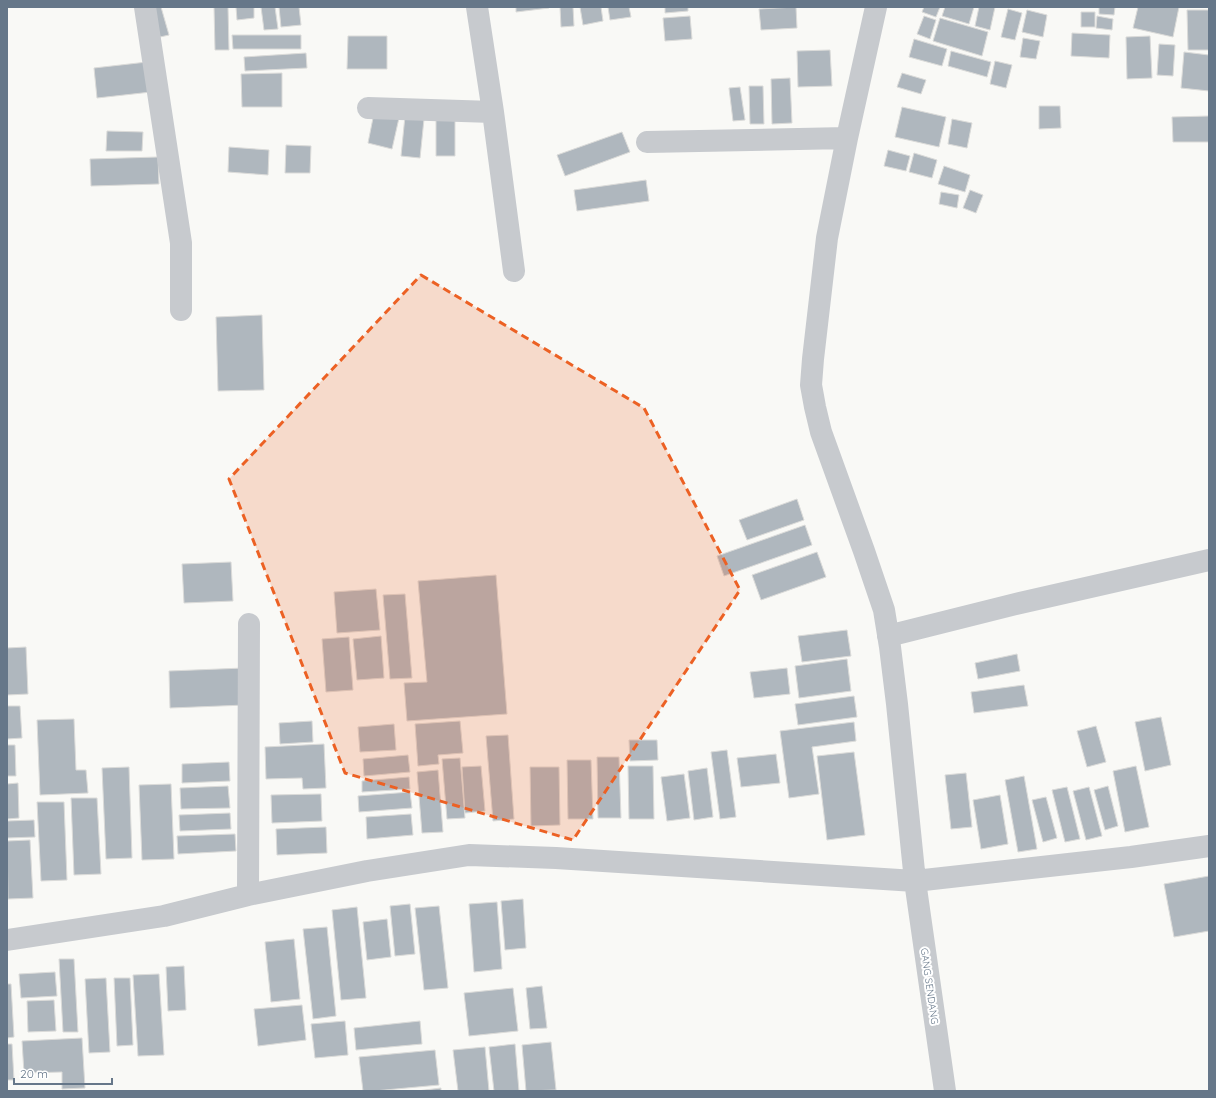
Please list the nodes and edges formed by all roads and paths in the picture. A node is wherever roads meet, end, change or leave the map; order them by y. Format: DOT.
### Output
graph roads {
  1 [pos="145,7"];
  2 [pos="477,7"];
  3 [pos="876,7"];
  4 [pos="368,108"];
  5 [pos="493,112"];
  6 [pos="847,138"];
  7 [pos="647,142"];
  8 [pos="514,271"];
  9 [pos="181,310"];
  10 [pos="1209,560"];
  11 [pos="249,624"];
  12 [pos="888,636"];
  13 [pos="1209,846"];
  14 [pos="916,881"];
  15 [pos="248,895"];
  16 [pos="7,940"];
  17 [pos="945,1091"];
  1 -- 9 [label="street"];
  2 -- 5 [label="street"];
  3 -- 6 [label="street, GANG SENDANG"];
  4 -- 5 [label="street"];
  5 -- 8 [label="street"];
  6 -- 7 [label="street"];
  6 -- 12 [label="street, GANG SENDANG"];
  10 -- 12 [label="street"];
  11 -- 15 [label="street"];
  12 -- 14 [label="street, GANG SENDANG"];
  13 -- 14 [label="street"];
  14 -- 15 [label="street"];
  14 -- 17 [label="street, GANG SENDANG"];
  15 -- 16 [label="street"];
}
